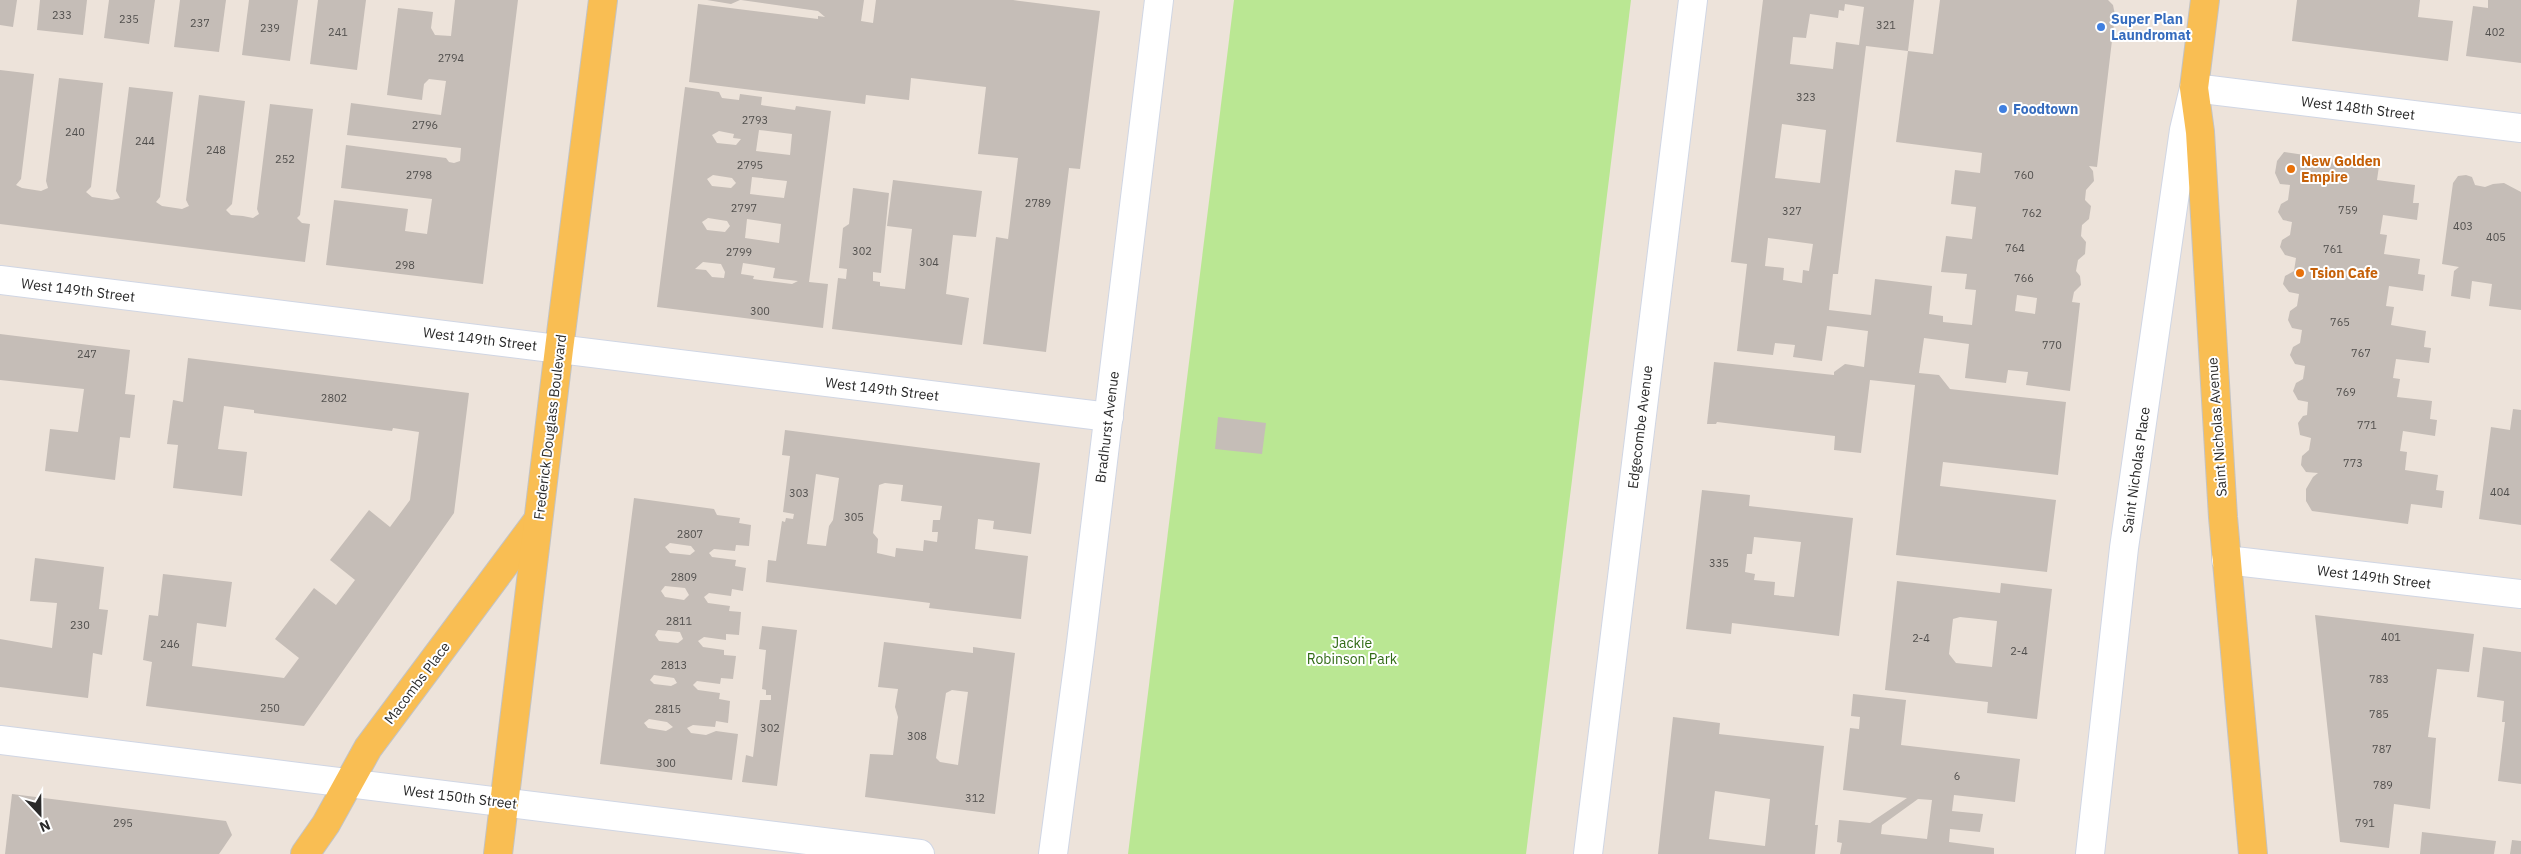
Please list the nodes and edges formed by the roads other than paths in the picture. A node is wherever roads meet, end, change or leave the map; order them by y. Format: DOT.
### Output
graph roads {
  1 [pos="604,0"];
  2 [pos="1159,0"];
  3 [pos="1693,0"];
  4 [pos="2205,0"];
  5 [pos="2194,88"];
  6 [pos="2521,128"];
  7 [pos="0,280"];
  8 [pos="559,349"];
  9 [pos="1109,416"];
  10 [pos="539,519"];
  11 [pos="2226,560"];
  12 [pos="2521,594"];
  13 [pos="0,740"];
  14 [pos="347,783"];
  15 [pos="506,802"];
  16 [pos="306,854"];
  17 [pos="498,854"];
  18 [pos="920,854"];
  19 [pos="1053,854"];
  20 [pos="1588,854"];
  21 [pos="2090,854"];
  22 [pos="2253,854"];
  1 -- 8 [label="main road, Frederick Douglass Boulevard"];
  2 -- 9 [label="street, Bradhurst Avenue"];
  3 -- 20 [label="street, Edgecombe Avenue"];
  4 -- 5 [label="main road, Saint Nicholas Avenue"];
  5 -- 6 [label="street, West 148th Street"];
  5 -- 11 [label="main road, Saint Nicholas Avenue"];
  5 -- 21 [label="street, Saint Nicholas Place"];
  7 -- 8 [label="street, West 149th Street"];
  8 -- 9 [label="street, West 149th Street"];
  8 -- 10 [label="main road, Frederick Douglass Boulevard"];
  9 -- 19 [label="street, Bradhurst Avenue"];
  10 -- 14 [label="main road, Macombs Place"];
  10 -- 15 [label="main road, Frederick Douglass Boulevard"];
  11 -- 12 [label="street, West 149th Street"];
  11 -- 22 [label="main road, Saint Nicholas Avenue"];
  13 -- 14 [label="street, West 150th Street"];
  14 -- 15 [label="street, West 150th Street"];
  14 -- 16 [label="main road, Macombs Place"];
  15 -- 17 [label="main road, Frederick Douglass Boulevard"];
  15 -- 18 [label="street, West 150th Street"];
}
